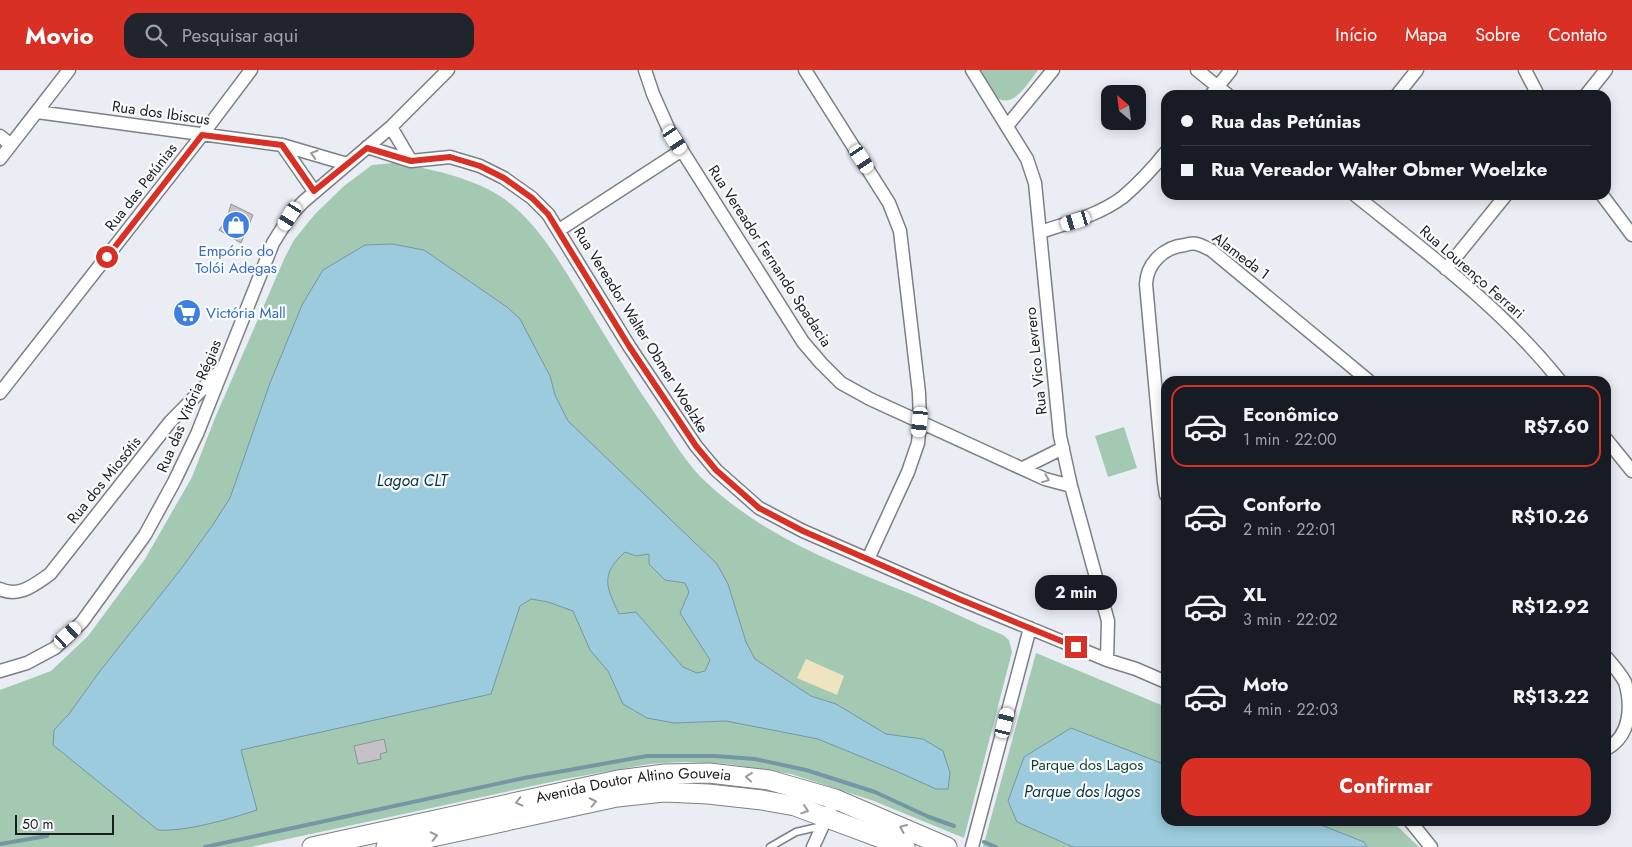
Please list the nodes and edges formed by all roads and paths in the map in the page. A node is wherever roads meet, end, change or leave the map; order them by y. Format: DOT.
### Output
graph roads {
  1 [pos="69,70"];
  2 [pos="251,70"];
  3 [pos="448,70"];
  4 [pos="644,70"];
  5 [pos="805,70"];
  6 [pos="972,70"];
  7 [pos="1053,70"];
  8 [pos="1197,70"];
  9 [pos="1231,70"];
  10 [pos="1417,70"];
  11 [pos="1525,70"];
  12 [pos="1606,70"];
  13 [pos="1217,90"];
  14 [pos="1220,90"];
  15 [pos="1402,90"];
  16 [pos="1535,90"];
  17 [pos="1590,90"];
  18 [pos="37,112"];
  19 [pos="1007,126"];
  20 [pos="391,128"];
  21 [pos="202,135"];
  22 [pos="0,136"];
  23 [pos="11,145"];
  24 [pos="282,145"];
  25 [pos="367,148"];
  26 [pos="682,150"];
  27 [pos="1161,158"];
  28 [pos="0,159"];
  29 [pos="411,161"];
  30 [pos="347,164"];
  31 [pos="314,191"];
  32 [pos="1361,200"];
  33 [pos="1502,200"];
  34 [pos="1606,200"];
  35 [pos="559,230"];
  36 [pos="1040,232"];
  37 [pos="1632,235"];
  38 [pos="1446,269"];
  39 [pos="224,367"];
  40 [pos="1363,376"];
  41 [pos="1556,376"];
  42 [pos="0,393"];
  43 [pos="920,422"];
  44 [pos="1611,445"];
  45 [pos="1062,448"];
  46 [pos="1161,449"];
  47 [pos="1023,468"];
  48 [pos="1632,471"];
  49 [pos="1071,486"];
  50 [pos="868,559"];
  51 [pos="0,589"];
  52 [pos="1030,628"];
  53 [pos="1107,660"];
  54 [pos="1611,663"];
  55 [pos="0,671"];
  56 [pos="1161,680"];
  57 [pos="1611,746"];
  58 [pos="835,799"];
  59 [pos="824,821"];
  60 [pos="1414,826"];
  61 [pos="360,842"];
  62 [pos="312,847"];
  63 [pos="386,847"];
  64 [pos="770,847"];
  65 [pos="813,847"];
  66 [pos="905,847"];
  67 [pos="948,847"];
  68 [pos="972,847"];
  69 [pos="1431,847"];
  1 -- 18 [label="street"];
  2 -- 21 [label="street, Rua das Petúnias"];
  3 -- 20 [label="street, Rua das Vitória Régias"];
  4 -- 26 [label="street, Rua Vereador Fernando Spadacia"];
  5 -- 43 [label="street"];
  6 -- 19 [label="street, Rua Vico Levrero"];
  7 -- 19 [label="street"];
  8 -- 13 [label="street"];
  9 -- 14 [label="street"];
  10 -- 15 [label="street"];
  11 -- 16 [label="street"];
  12 -- 17 [label="street"];
  18 -- 21 [label="street, Rua dos Ibiscus"];
  18 -- 23 [label="street"];
  19 -- 36 [label="street, Rua Vico Levrero"];
  20 -- 25 [label="street, Rua das Vitória Régias"];
  20 -- 29 [label="street"];
  21 -- 24 [label="street, Rua dos Ibiscus"];
  21 -- 42 [label="street, Rua das Petúnias"];
  22 -- 23 [label="street"];
  23 -- 28 [label="street"];
  30 -- 24 [label="street, Rua dos Ibiscus, one-way"];
  24 -- 31 [label="street"];
  25 -- 29 [label="street, Rua Vereador Walter Obmer Woelzke"];
  25 -- 30 [label="street, Rua das Vitória Régias"];
  26 -- 35 [label="street"];
  26 -- 43 [label="street, Rua Vereador Fernando Spadacia"];
  27 -- 36 [label="street"];
  29 -- 35 [label="street, Rua Vereador Walter Obmer Woelzke"];
  30 -- 31 [label="street, Rua das Vitória Régias"];
  31 -- 39 [label="street, Rua das Vitória Régias"];
  32 -- 38 [label="street, Rua Lourenço Ferrari"];
  33 -- 38 [label="street"];
  34 -- 37 [label="street"];
  35 -- 50 [label="street, Rua Vereador Walter Obmer Woelzke"];
  36 -- 45 [label="street, Rua Vico Levrero"];
  38 -- 41 [label="street, Rua Lourenço Ferrari"];
  39 -- 51 [label="street, Rua dos Miosótis"];
  39 -- 55 [label="street, Rua das Vitória Régias"];
  40 -- 46 [label="street, Alameda 1"];
  43 -- 47 [label="street, Rua Vereador Fernando Spadacia"];
  43 -- 50 [label="street"];
  44 -- 48 [label="street"];
  45 -- 47 [label="street"];
  45 -- 49 [label="street, Rua Vico Levrero"];
  47 -- 49 [label="street, Rua Vereador Fernando Spadacia, one-way"];
  49 -- 53 [label="street, Rua Vico Levrero"];
  50 -- 52 [label="street, Rua Vereador Walter Obmer Woelzke"];
  52 -- 53 [label="street, Rua Vereador Walter Obmer Woelzke"];
  52 -- 68 [label="street"];
  53 -- 56 [label="street, Rua Vereador Walter Obmer Woelzke"];
  54 -- 57 [label="street"];
  58 -- 59 [label="street"];
  58 -- 61 [label="main road, Avenida Doutor Altino Gouveia, one-way"];
  67 -- 58 [label="main road, Avenida Doutor Altino Gouveia, one-way"];
  63 -- 59 [label="main road, Avenida Doutor Altino Gouveia, one-way"];
  59 -- 64 [label="lane"];
  59 -- 65 [label="street"];
  59 -- 66 [label="main road, Avenida Doutor Altino Gouveia"];
  60 -- 69 [label="street"];
  61 -- 62 [label="main road, Avenida Doutor Altino Gouveia"];
}
